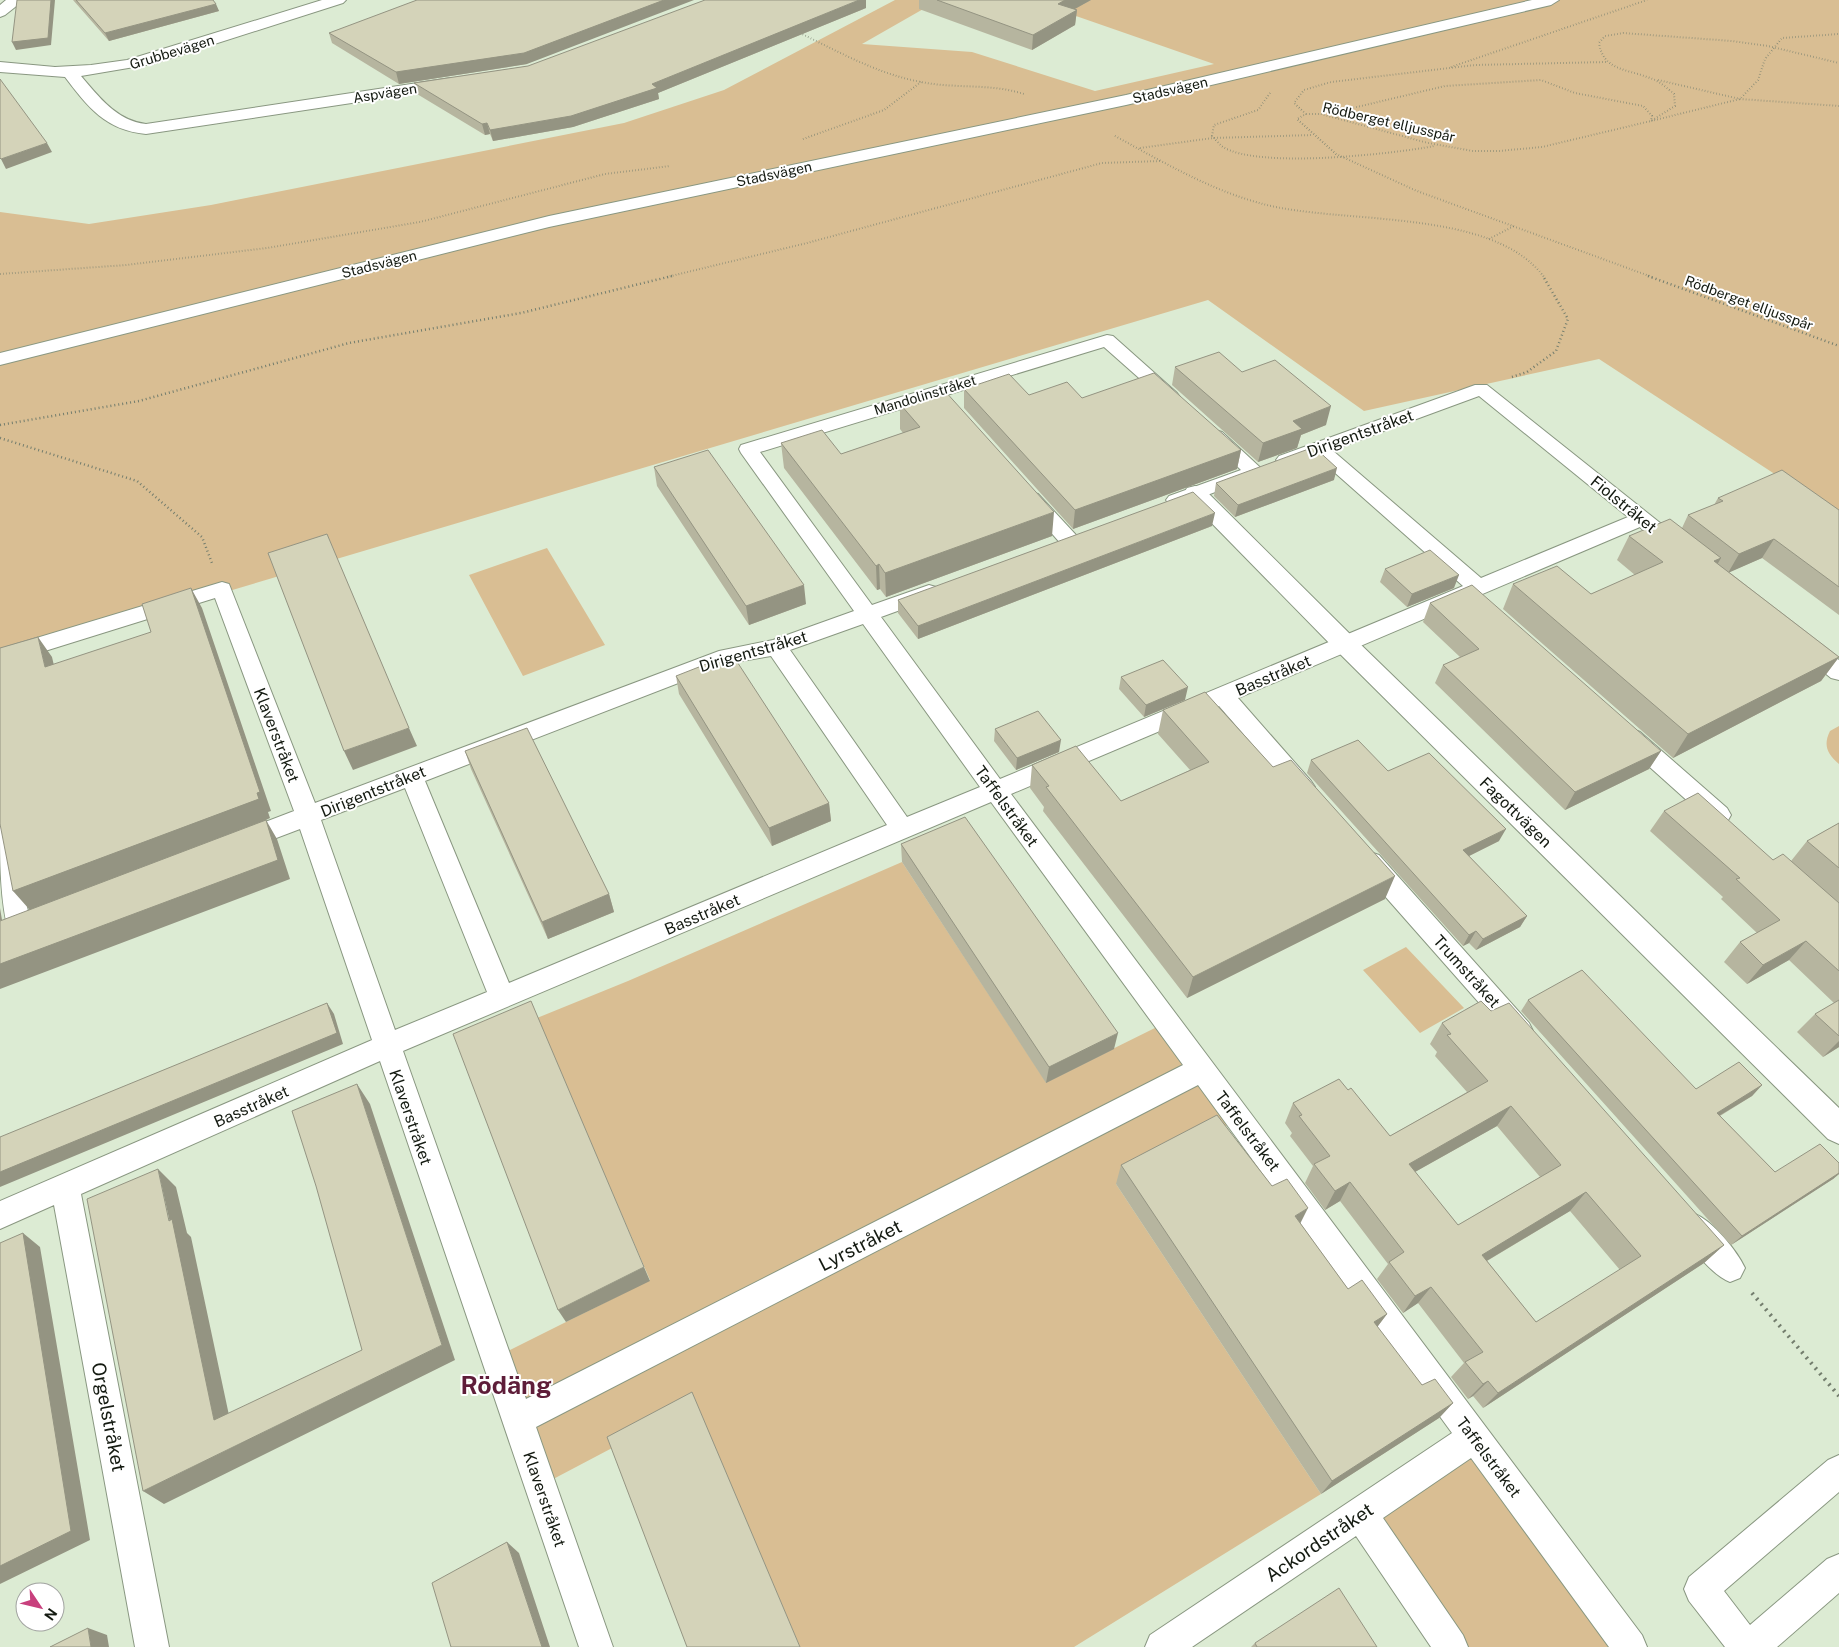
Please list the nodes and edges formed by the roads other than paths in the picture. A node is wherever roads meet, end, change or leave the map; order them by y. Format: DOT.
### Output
graph roads {
  1 [pos="16,0"];
  2 [pos="338,0"];
  3 [pos="1551,0"];
  4 [pos="0,12"];
  5 [pos="0,67"];
  6 [pos="71,74"];
  7 [pos="465,81"];
  8 [pos="0,360"];
  9 [pos="1481,389"];
  10 [pos="937,392"];
  11 [pos="1181,406"];
  12 [pos="950,407"];
  13 [pos="1203,426"];
  14 [pos="1318,448"];
  15 [pos="1255,472"];
  16 [pos="1016,481"];
  17 [pos="1195,493"];
  18 [pos="1159,507"];
  19 [pos="1642,519"];
  20 [pos="1069,540"];
  21 [pos="1689,556"];
  22 [pos="949,584"];
  23 [pos="1476,595"];
  24 [pos="867,614"];
  25 [pos="1792,635"];
  26 [pos="1346,645"];
  27 [pos="776,648"];
  28 [pos="0,657"];
  29 [pos="1839,672"];
  30 [pos="1223,696"];
  31 [pos="1616,724"];
  32 [pos="411,775"];
  33 [pos="996,791"];
  34 [pos="1322,808"];
  35 [pos="308,816"];
  36 [pos="1735,829"];
  37 [pos="903,830"];
  38 [pos="0,834"];
  39 [pos="1354,845"];
  40 [pos="226,847"];
  41 [pos="18,926"];
  42 [pos="502,998"];
  43 [pos="1532,1045"];
  44 [pos="386,1046"];
  45 [pos="1202,1070"];
  46 [pos="1839,1129"];
  47 [pos="65,1187"];
  48 [pos="1678,1208"];
  49 [pos="0,1215"];
  50 [pos="1730,1268"];
  51 [pos="517,1420"];
  52 [pos="1474,1437"];
  53 [pos="1839,1471"];
  54 [pos="1361,1514"];
  55 [pos="1839,1571"];
  56 [pos="152,1647"];
  57 [pos="596,1647"];
  58 [pos="1162,1647"];
  59 [pos="1451,1647"];
  60 [pos="1630,1647"];
  61 [pos="1746,1647"];
  62 [pos="1751,1647"];
  1 -- 4 [label="main road"];
  2 -- 6 [label="main road, Grubbevägen"];
  3 -- 8 [label="main road, Stadsvägen"];
  5 -- 6 [label="main road, Grubbevägen"];
  6 -- 7 [label="main road, Aspvägen"];
  9 -- 14 [label="lane, Dirigentstråket"];
  9 -- 19 [label="lane, Fiolstråket"];
  10 -- 11 [label="lane, Mandolinstråket"];
  10 -- 12 [label="lane"];
  10 -- 24 [label="lane, Mandolinstråket"];
  13 -- 15 [label="lane"];
  14 -- 15 [label="lane, Dirigentstråket"];
  14 -- 23 [label="lane"];
  15 -- 17 [label="lane, Dirigentstråket"];
  16 -- 20 [label="lane"];
  17 -- 18 [label="lane, Dirigentstråket"];
  17 -- 26 [label="main road, Fagottvägen"];
  19 -- 21 [label="lane, Fiolstråket"];
  19 -- 23 [label="lane, Basstråket"];
  22 -- 24 [label="lane, Dirigentstråket"];
  23 -- 26 [label="lane, Basstråket"];
  24 -- 27 [label="lane, Dirigentstråket"];
  24 -- 33 [label="lane, Taffelstråket"];
  25 -- 29 [label="lane"];
  26 -- 30 [label="lane, Basstråket"];
  26 -- 46 [label="main road, Fagottvägen"];
  27 -- 32 [label="lane, Dirigentstråket"];
  27 -- 37 [label="lane"];
  28 -- 35 [label="lane, Klaverstråket"];
  30 -- 33 [label="lane, Basstråket"];
  30 -- 34 [label="lane"];
  31 -- 36 [label="lane"];
  32 -- 35 [label="lane, Dirigentstråket"];
  32 -- 42 [label="lane"];
  33 -- 37 [label="lane, Basstråket"];
  33 -- 45 [label="lane, Taffelstråket"];
  35 -- 40 [label="lane, Dirigentstråket"];
  35 -- 44 [label="lane, Klaverstråket"];
  37 -- 42 [label="lane, Basstråket"];
  38 -- 41 [label="lane"];
  39 -- 43 [label="lane, Trumstråket"];
  42 -- 44 [label="lane, Basstråket"];
  44 -- 47 [label="lane, Basstråket"];
  44 -- 51 [label="lane, Klaverstråket"];
  45 -- 51 [label="lane, Lyrstråket"];
  45 -- 52 [label="lane, Taffelstråket"];
  47 -- 49 [label="lane, Basstråket"];
  47 -- 56 [label="lane, Orgelstråket"];
  48 -- 50 [label="lane"];
  51 -- 57 [label="lane, Klaverstråket"];
  52 -- 54 [label="lane, Ackordstråket"];
  52 -- 60 [label="lane, Taffelstråket"];
  53 -- 61 [label="lane"];
  54 -- 58 [label="lane, Ackordstråket"];
  54 -- 59 [label="lane"];
  55 -- 62 [label="lane"];
}
